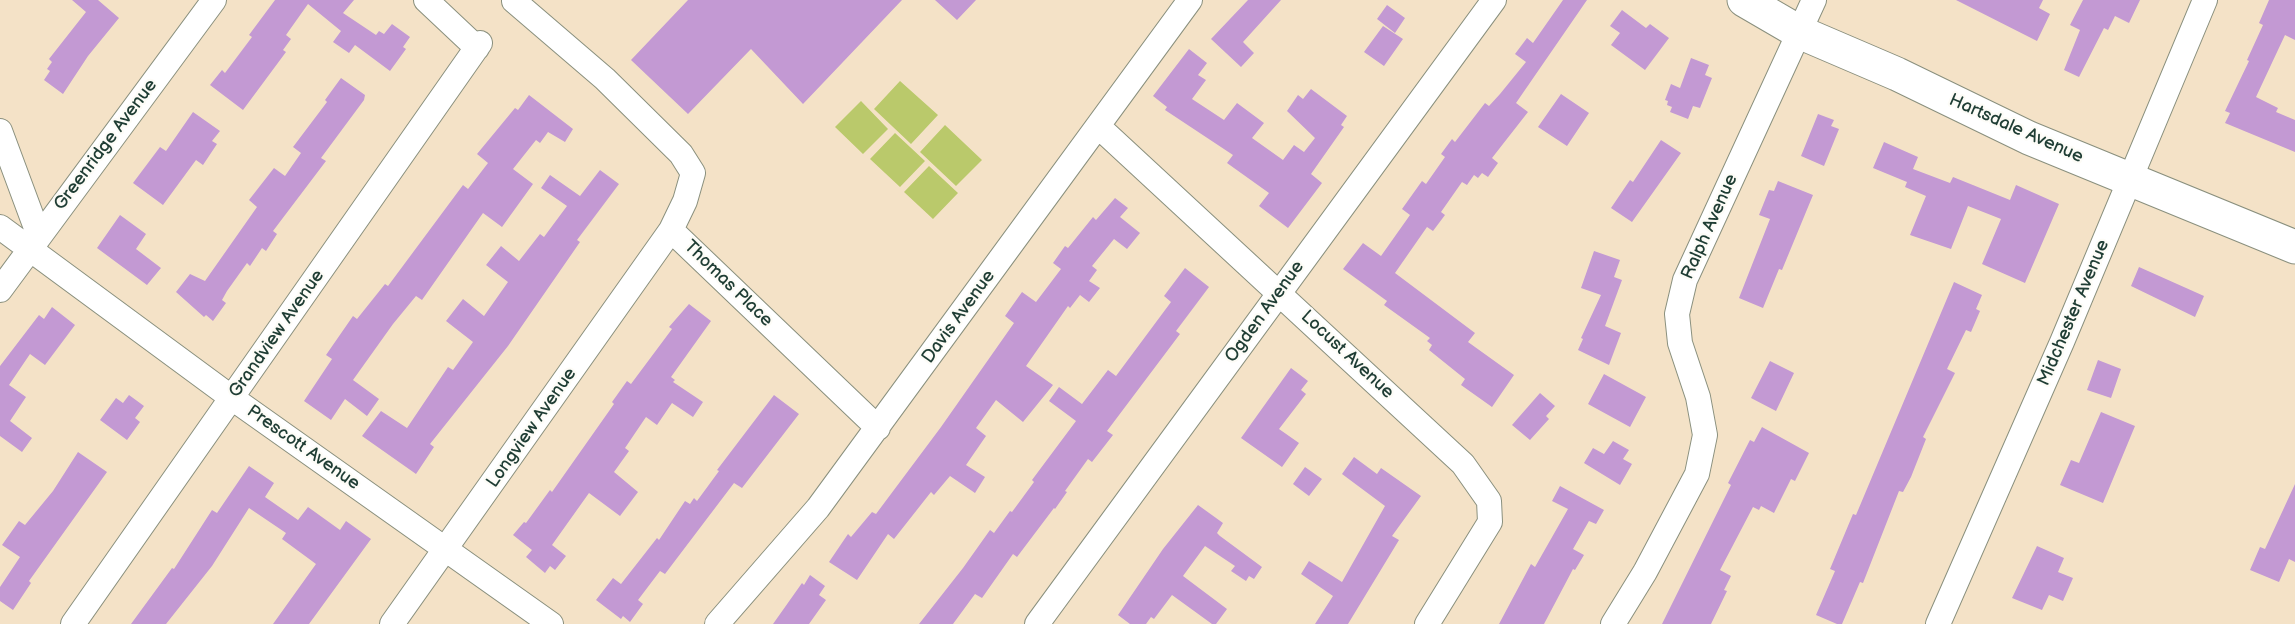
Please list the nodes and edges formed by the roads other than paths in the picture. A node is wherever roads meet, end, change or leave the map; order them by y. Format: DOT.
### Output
graph roads {
  1 [pos="214,0"];
  2 [pos="426,0"];
  3 [pos="1190,0"];
  4 [pos="1494,0"];
  5 [pos="1744,0"];
  6 [pos="1814,0"];
  7 [pos="2205,0"];
  8 [pos="514,1"];
  9 [pos="1799,32"];
  10 [pos="1099,127"];
  11 [pos="0,131"];
  12 [pos="2130,179"];
  13 [pos="0,227"];
  14 [pos="671,230"];
  15 [pos="34,242"];
  16 [pos="2295,247"];
  17 [pos="0,290"];
  18 [pos="1279,291"];
  19 [pos="232,398"];
  20 [pos="878,428"];
  21 [pos="446,549"];
  22 [pos="73,624"];
  23 [pos="392,624"];
  24 [pos="551,624"];
  25 [pos="717,624"];
  26 [pos="1037,624"];
  27 [pos="1427,624"];
  28 [pos="1613,624"];
  29 [pos="1938,624"];
  1 -- 15 [label="street, Greenridge Avenue"];
  2 -- 19 [label="street, Grandview Avenue"];
  3 -- 10 [label="street, Davis Avenue"];
  4 -- 18 [label="street, Ogden Avenue"];
  5 -- 9 [label="street, Hartsdale Avenue"];
  6 -- 9 [label="street, Ralph Avenue"];
  7 -- 12 [label="street, Midchester Avenue"];
  8 -- 14 [label="street, Thomas Place"];
  9 -- 12 [label="street, Hartsdale Avenue"];
  9 -- 28 [label="street, Ralph Avenue"];
  10 -- 18 [label="street, Locust Avenue"];
  10 -- 20 [label="street, Davis Avenue"];
  11 -- 15 [label="street"];
  12 -- 16 [label="street, Hartsdale Avenue"];
  12 -- 29 [label="street, Midchester Avenue"];
  13 -- 15 [label="street, Prescott Avenue"];
  14 -- 20 [label="street, Thomas Place"];
  14 -- 21 [label="street, Longview Avenue"];
  15 -- 17 [label="street, Greenridge Avenue"];
  15 -- 19 [label="street, Prescott Avenue"];
  18 -- 26 [label="street, Ogden Avenue"];
  18 -- 27 [label="street, Locust Avenue"];
  19 -- 21 [label="street, Prescott Avenue"];
  19 -- 22 [label="street, Grandview Avenue"];
  20 -- 25 [label="street, Davis Avenue"];
  21 -- 23 [label="street, Longview Avenue"];
  21 -- 24 [label="street, Prescott Avenue"];
}
